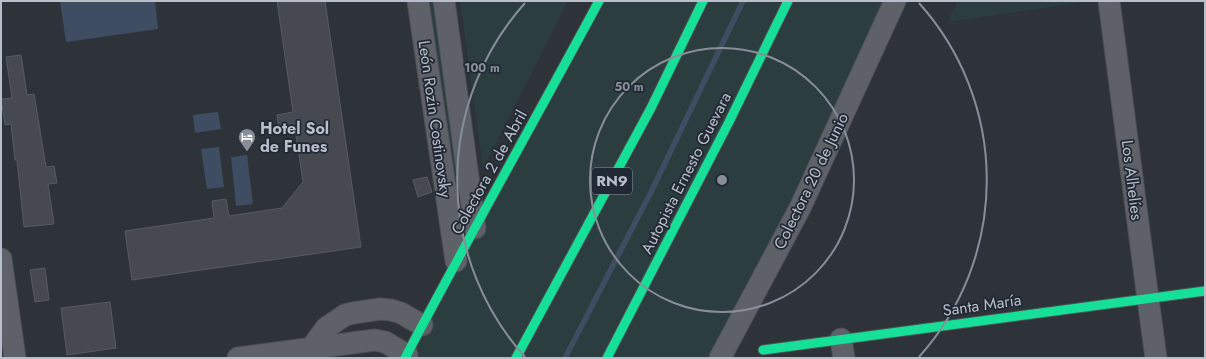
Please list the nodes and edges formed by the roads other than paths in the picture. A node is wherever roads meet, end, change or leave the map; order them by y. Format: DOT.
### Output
graph roads {
  1 [pos="418,1"];
  2 [pos="444,1"];
  3 [pos="599,1"];
  4 [pos="703,1"];
  5 [pos="788,1"];
  6 [pos="895,1"];
  7 [pos="1109,1"];
  8 [pos="475,228"];
  9 [pos="1,259"];
  10 [pos="456,261"];
  11 [pos="1205,291"];
  12 [pos="1148,299"];
  13 [pos="422,325"];
  14 [pos="312,347"];
  15 [pos="843,349"];
  16 [pos="763,350"];
  17 [pos="406,356"];
  18 [pos="15,358"];
  19 [pos="238,358"];
  20 [pos="516,358"];
  21 [pos="607,358"];
  22 [pos="720,358"];
  23 [pos="1156,358"];
  1 -- 10 [label="street, León Rozin Costinovsky"];
  2 -- 8 [label="street, León Rozin Costinovsky"];
  3 -- 8 [label="main road, Colectora 2 de Abril"];
  4 -- 20 [label="main road, RN9"];
  5 -- 21 [label="main road, Autopista Ernesto Guevara"];
  6 -- 22 [label="street, Colectora 20 de Junio"];
  7 -- 12 [label="street, Los Alhelíes"];
  8 -- 10 [label="main road, Colectora 2 de Abril"];
  9 -- 18 [label="street"];
  10 -- 13 [label="main road, Colectora 2 de Abril"];
  11 -- 12 [label="main road, Santa María"];
  12 -- 15 [label="main road, Santa María"];
  12 -- 23 [label="street, Los Alhelíes"];
  13 -- 14 [label="street"];
  13 -- 17 [label="main road, Colectora 2 de Abril"];
  14 -- 17 [label="street"];
  14 -- 19 [label="street"];
  15 -- 16 [label="main road, Santa María"];
}
